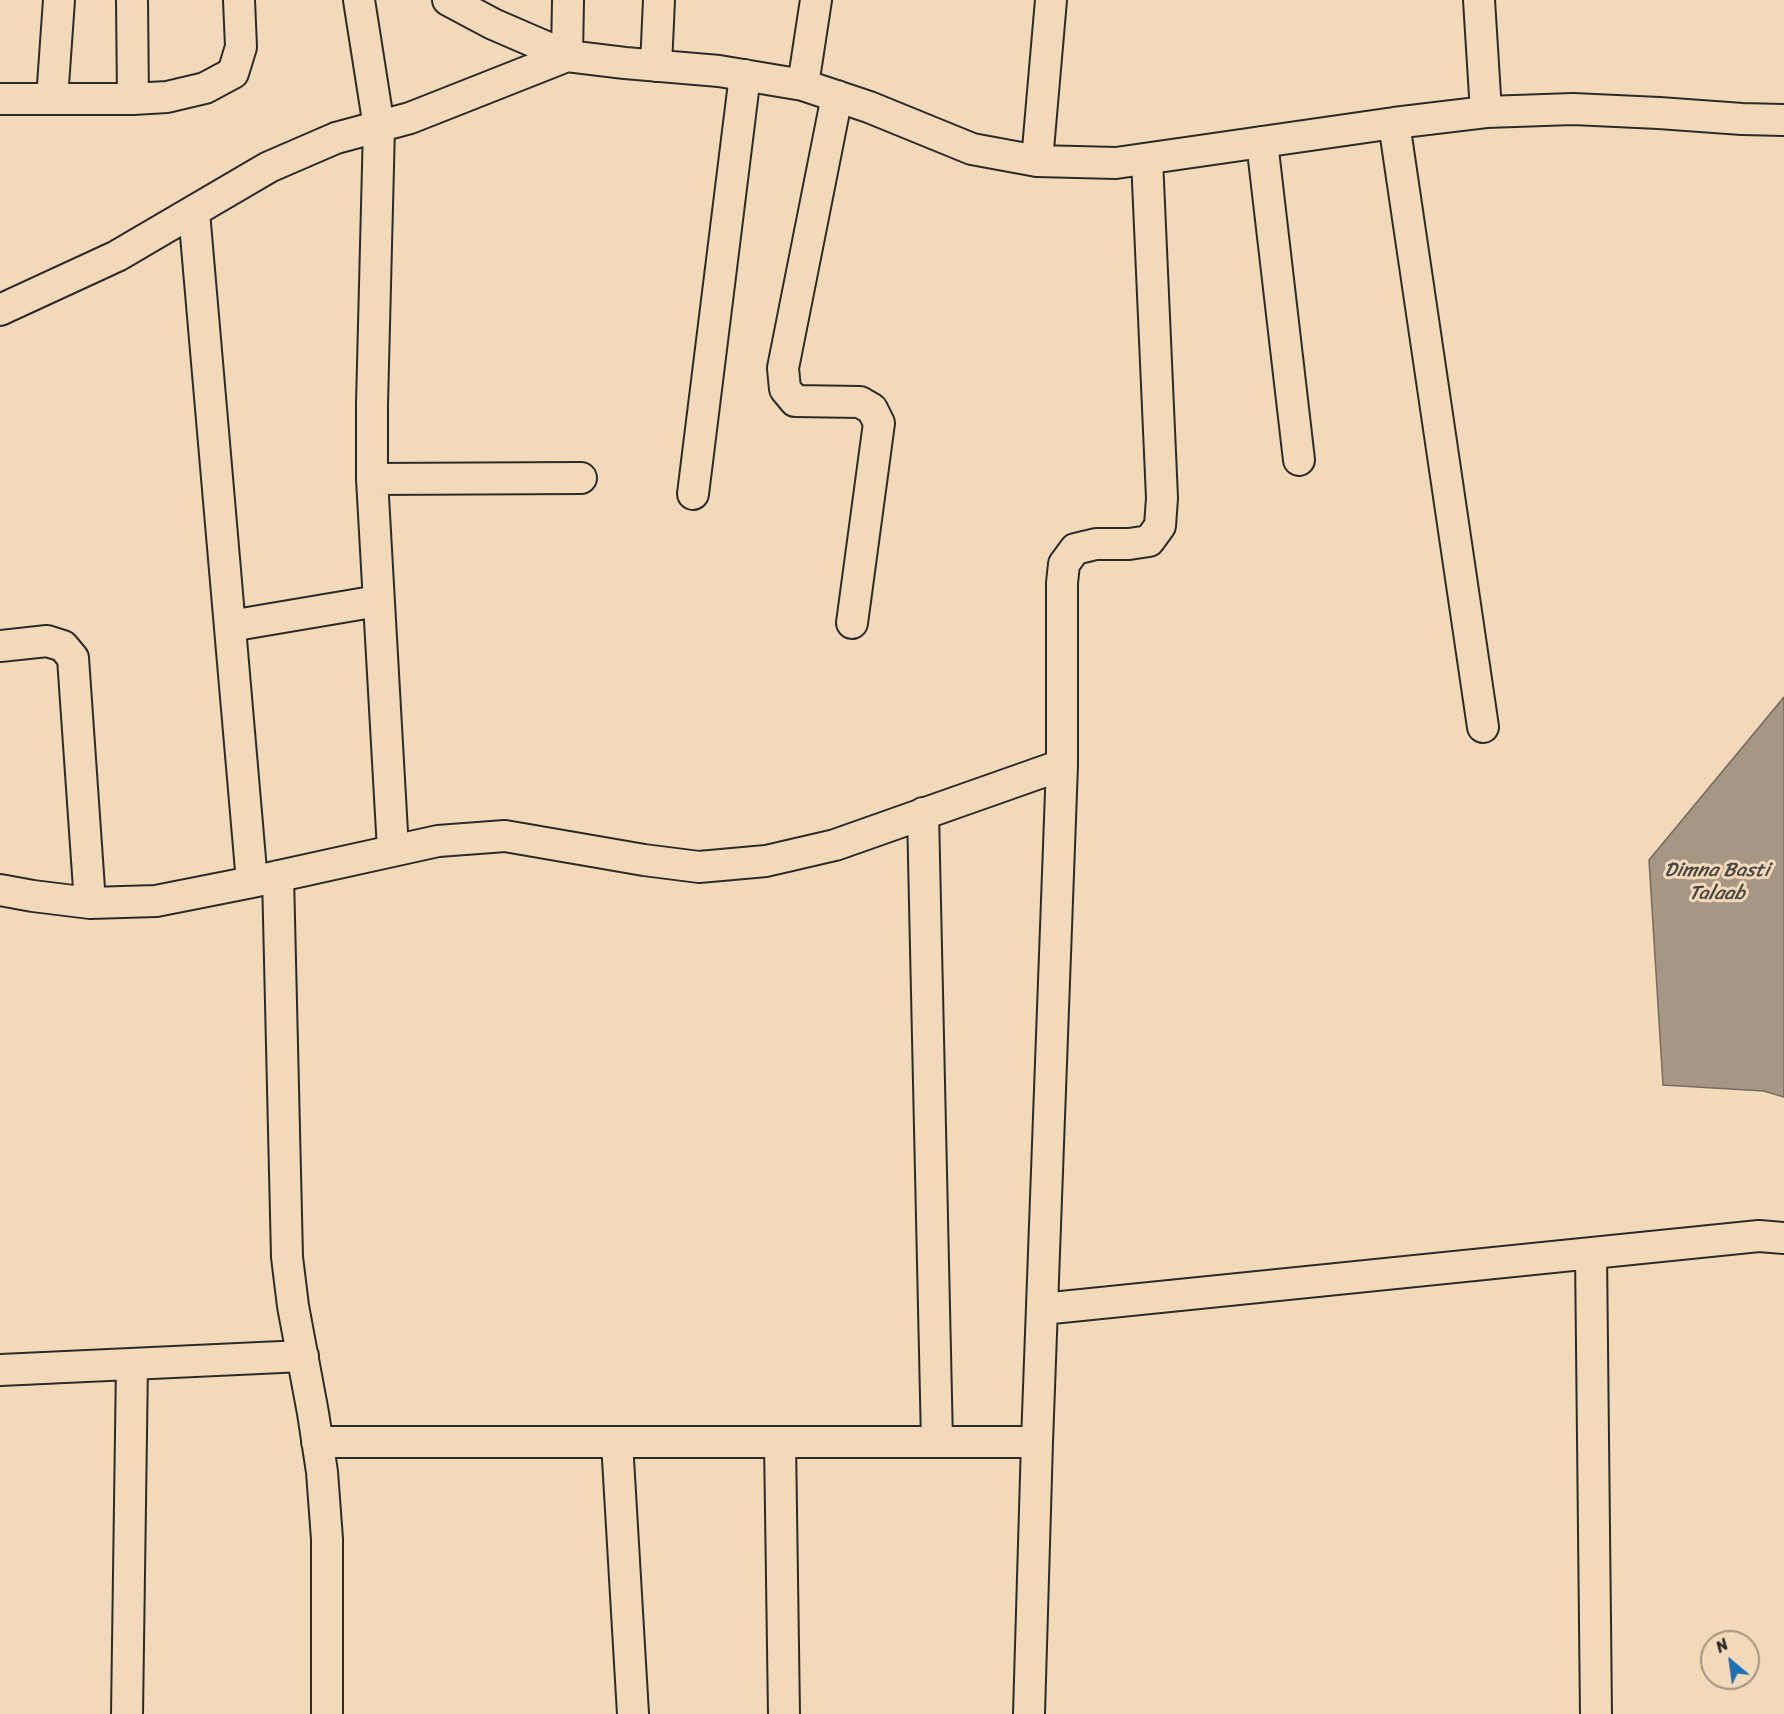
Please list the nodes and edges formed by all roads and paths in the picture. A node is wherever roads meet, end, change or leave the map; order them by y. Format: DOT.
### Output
graph roads {
  1 [pos="59,0"];
  2 [pos="132,0"];
  3 [pos="239,0"];
  4 [pos="359,0"];
  5 [pos="448,0"];
  6 [pos="568,0"];
  7 [pos="659,0"];
  8 [pos="816,0"];
  9 [pos="1052,0"];
  10 [pos="1479,0"];
  11 [pos="567,56"];
  12 [pos="656,66"];
  13 [pos="745,75"];
  14 [pos="803,85"];
  15 [pos="837,96"];
  16 [pos="0,99"];
  17 [pos="52,99"];
  18 [pos="133,99"];
  19 [pos="1486,112"];
  20 [pos="1784,120"];
  21 [pos="1394,123"];
  22 [pos="379,127"];
  23 [pos="1262,142"];
  24 [pos="1147,159"];
  25 [pos="1037,161"];
  26 [pos="194,212"];
  27 [pos="0,310"];
  28 [pos="1299,460"];
  29 [pos="581,478"];
  30 [pos="372,479"];
  31 [pos="693,494"];
  32 [pos="378,601"];
  33 [pos="852,623"];
  34 [pos="230,626"];
  35 [pos="0,646"];
  36 [pos="1483,727"];
  37 [pos="1062,765"];
  38 [pos="923,813"];
  39 [pos="393,850"];
  40 [pos="265,879"];
  41 [pos="0,890"];
  42 [pos="90,903"];
  43 [pos="1784,1238"];
  44 [pos="1592,1253"];
  45 [pos="1042,1309"];
  46 [pos="303,1356"];
  47 [pos="132,1364"];
  48 [pos="0,1370"];
  49 [pos="317,1442"];
  50 [pos="617,1442"];
  51 [pos="780,1442"];
  52 [pos="937,1442"];
  53 [pos="1037,1442"];
  54 [pos="127,1714"];
  55 [pos="327,1714"];
  56 [pos="633,1714"];
  57 [pos="784,1714"];
  58 [pos="1029,1714"];
  59 [pos="1596,1714"];
  1 -- 17 [label="street"];
  2 -- 18 [label="street"];
  3 -- 18 [label="street"];
  4 -- 22 [label="street"];
  5 -- 11 [label="street"];
  6 -- 11 [label="street"];
  7 -- 12 [label="street"];
  8 -- 14 [label="street"];
  9 -- 25 [label="street"];
  10 -- 19 [label="street"];
  11 -- 12 [label="street"];
  11 -- 22 [label="street"];
  12 -- 13 [label="street"];
  13 -- 14 [label="street"];
  13 -- 31 [label="street"];
  14 -- 15 [label="street"];
  15 -- 25 [label="street"];
  15 -- 33 [label="street"];
  16 -- 17 [label="street"];
  17 -- 18 [label="street"];
  19 -- 20 [label="street"];
  19 -- 21 [label="street"];
  21 -- 23 [label="street"];
  21 -- 36 [label="street"];
  22 -- 26 [label="street"];
  22 -- 30 [label="street"];
  23 -- 24 [label="street"];
  23 -- 28 [label="street"];
  24 -- 25 [label="street"];
  24 -- 37 [label="street"];
  26 -- 27 [label="street"];
  26 -- 34 [label="street"];
  29 -- 30 [label="street"];
  30 -- 32 [label="street"];
  32 -- 34 [label="street"];
  32 -- 39 [label="street"];
  34 -- 40 [label="street"];
  35 -- 42 [label="street"];
  37 -- 38 [label="street"];
  37 -- 45 [label="street"];
  38 -- 39 [label="street"];
  38 -- 52 [label="street"];
  39 -- 40 [label="street"];
  40 -- 42 [label="street"];
  40 -- 46 [label="street"];
  41 -- 42 [label="street"];
  43 -- 44 [label="street"];
  44 -- 45 [label="street"];
  44 -- 59 [label="street"];
  45 -- 53 [label="street"];
  46 -- 47 [label="street"];
  46 -- 49 [label="street"];
  47 -- 48 [label="street"];
  47 -- 54 [label="street"];
  49 -- 50 [label="street"];
  49 -- 55 [label="street"];
  50 -- 51 [label="street"];
  50 -- 56 [label="street"];
  51 -- 52 [label="street"];
  51 -- 57 [label="street"];
  52 -- 53 [label="street"];
  53 -- 58 [label="street"];
}
